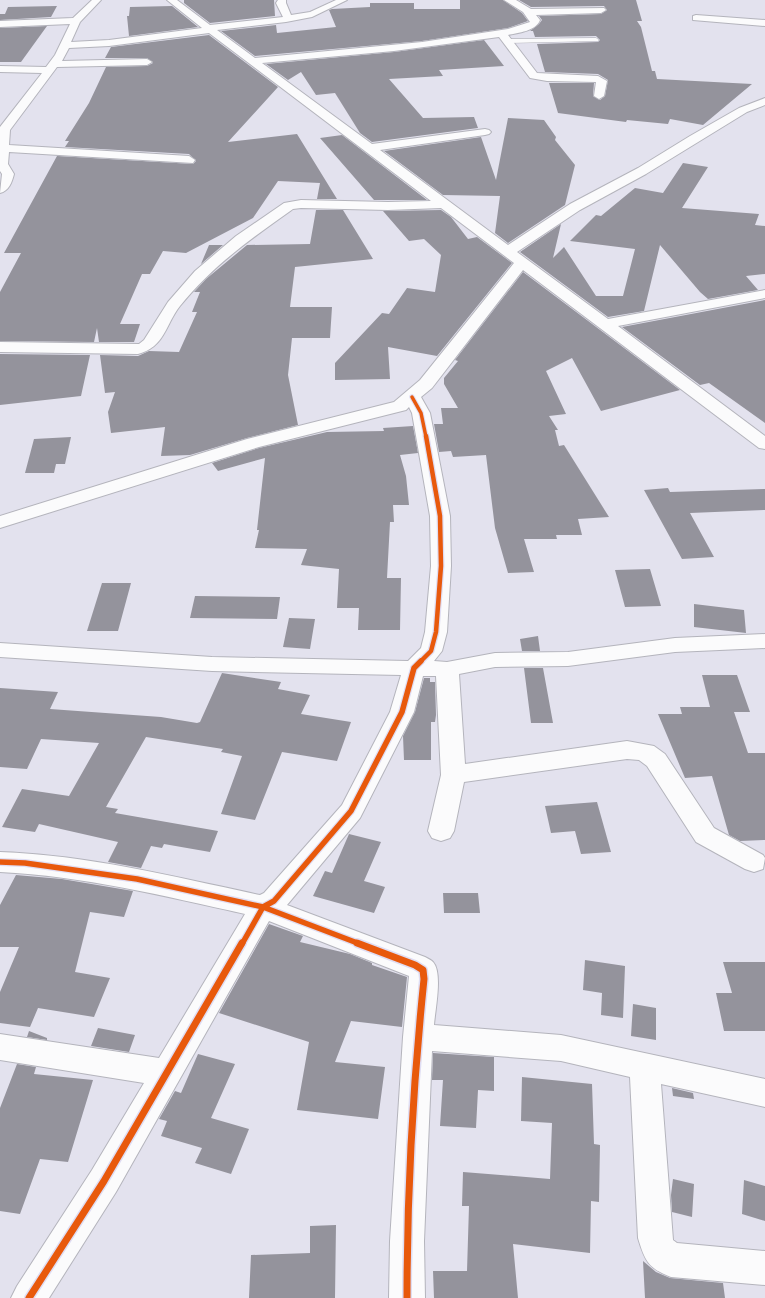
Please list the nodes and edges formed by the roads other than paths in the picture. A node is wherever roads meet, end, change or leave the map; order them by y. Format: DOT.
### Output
graph roads {
  1 [pos="97,0"];
  2 [pos="170,0"];
  3 [pos="282,0"];
  4 [pos="343,0"];
  5 [pos="508,0"];
  6 [pos="601,10"];
  7 [pos="530,12"];
  8 [pos="288,18"];
  9 [pos="696,18"];
  10 [pos="76,21"];
  11 [pos="765,23"];
  12 [pos="0,24"];
  13 [pos="209,29"];
  14 [pos="504,37"];
  15 [pos="596,40"];
  16 [pos="66,45"];
  17 [pos="254,61"];
  18 [pos="148,62"];
  19 [pos="52,67"];
  20 [pos="0,69"];
  21 [pos="599,96"];
  22 [pos="765,101"];
  23 [pos="485,132"];
  24 [pos="3,148"];
  25 [pos="371,148"];
  26 [pos="189,160"];
  27 [pos="1,164"];
  28 [pos="0,189"];
  29 [pos="445,204"];
  30 [pos="507,252"];
  31 [pos="522,262"];
  32 [pos="765,294"];
  33 [pos="606,324"];
  34 [pos="0,347"];
  35 [pos="412,397"];
  36 [pos="765,444"];
  37 [pos="0,522"];
  38 [pos="765,641"];
  39 [pos="0,650"];
  40 [pos="414,668"];
  41 [pos="447,669"];
  42 [pos="453,775"];
  43 [pos="441,831"];
  44 [pos="0,862"];
  45 [pos="754,862"];
  46 [pos="263,907"];
  47 [pos="418,1037"];
  48 [pos="0,1047"];
  49 [pos="645,1066"];
  50 [pos="166,1073"];
  51 [pos="765,1093"];
  52 [pos="765,1268"];
  53 [pos="29,1298"];
  54 [pos="407,1298"];
  1 -- 10 [label="street"];
  2 -- 13 [label="street"];
  3 -- 8 [label="street"];
  4 -- 8 [label="street"];
  5 -- 7 [label="street"];
  6 -- 7 [label="street"];
  7 -- 14 [label="street"];
  8 -- 13 [label="street"];
  9 -- 11 [label="street"];
  10 -- 12 [label="street"];
  10 -- 16 [label="street"];
  13 -- 16 [label="street"];
  13 -- 17 [label="street"];
  14 -- 15 [label="lane"];
  14 -- 17 [label="street"];
  14 -- 21 [label="street"];
  16 -- 19 [label="street"];
  17 -- 25 [label="street"];
  18 -- 19 [label="street"];
  19 -- 20 [label="street"];
  19 -- 24 [label="street"];
  22 -- 30 [label="street"];
  23 -- 25 [label="street"];
  24 -- 26 [label="street"];
  24 -- 27 [label="street"];
  25 -- 29 [label="street"];
  27 -- 28 [label="street"];
  29 -- 30 [label="street"];
  29 -- 34 [label="street"];
  30 -- 31 [label="street"];
  31 -- 33 [label="street"];
  31 -- 35 [label="street"];
  32 -- 33 [label="street"];
  33 -- 36 [label="street"];
  35 -- 37 [label="street"];
  35 -- 40 [label="street"];
  38 -- 41 [label="street"];
  39 -- 40 [label="street"];
  40 -- 41 [label="street"];
  40 -- 46 [label="street"];
  41 -- 42 [label="street"];
  42 -- 43 [label="street"];
  42 -- 45 [label="street"];
  44 -- 46 [label="street"];
  46 -- 47 [label="street"];
  46 -- 50 [label="street"];
  47 -- 49 [label="street"];
  47 -- 54 [label="street"];
  48 -- 50 [label="street"];
  49 -- 51 [label="street"];
  49 -- 52 [label="street"];
  50 -- 53 [label="street"];
}
